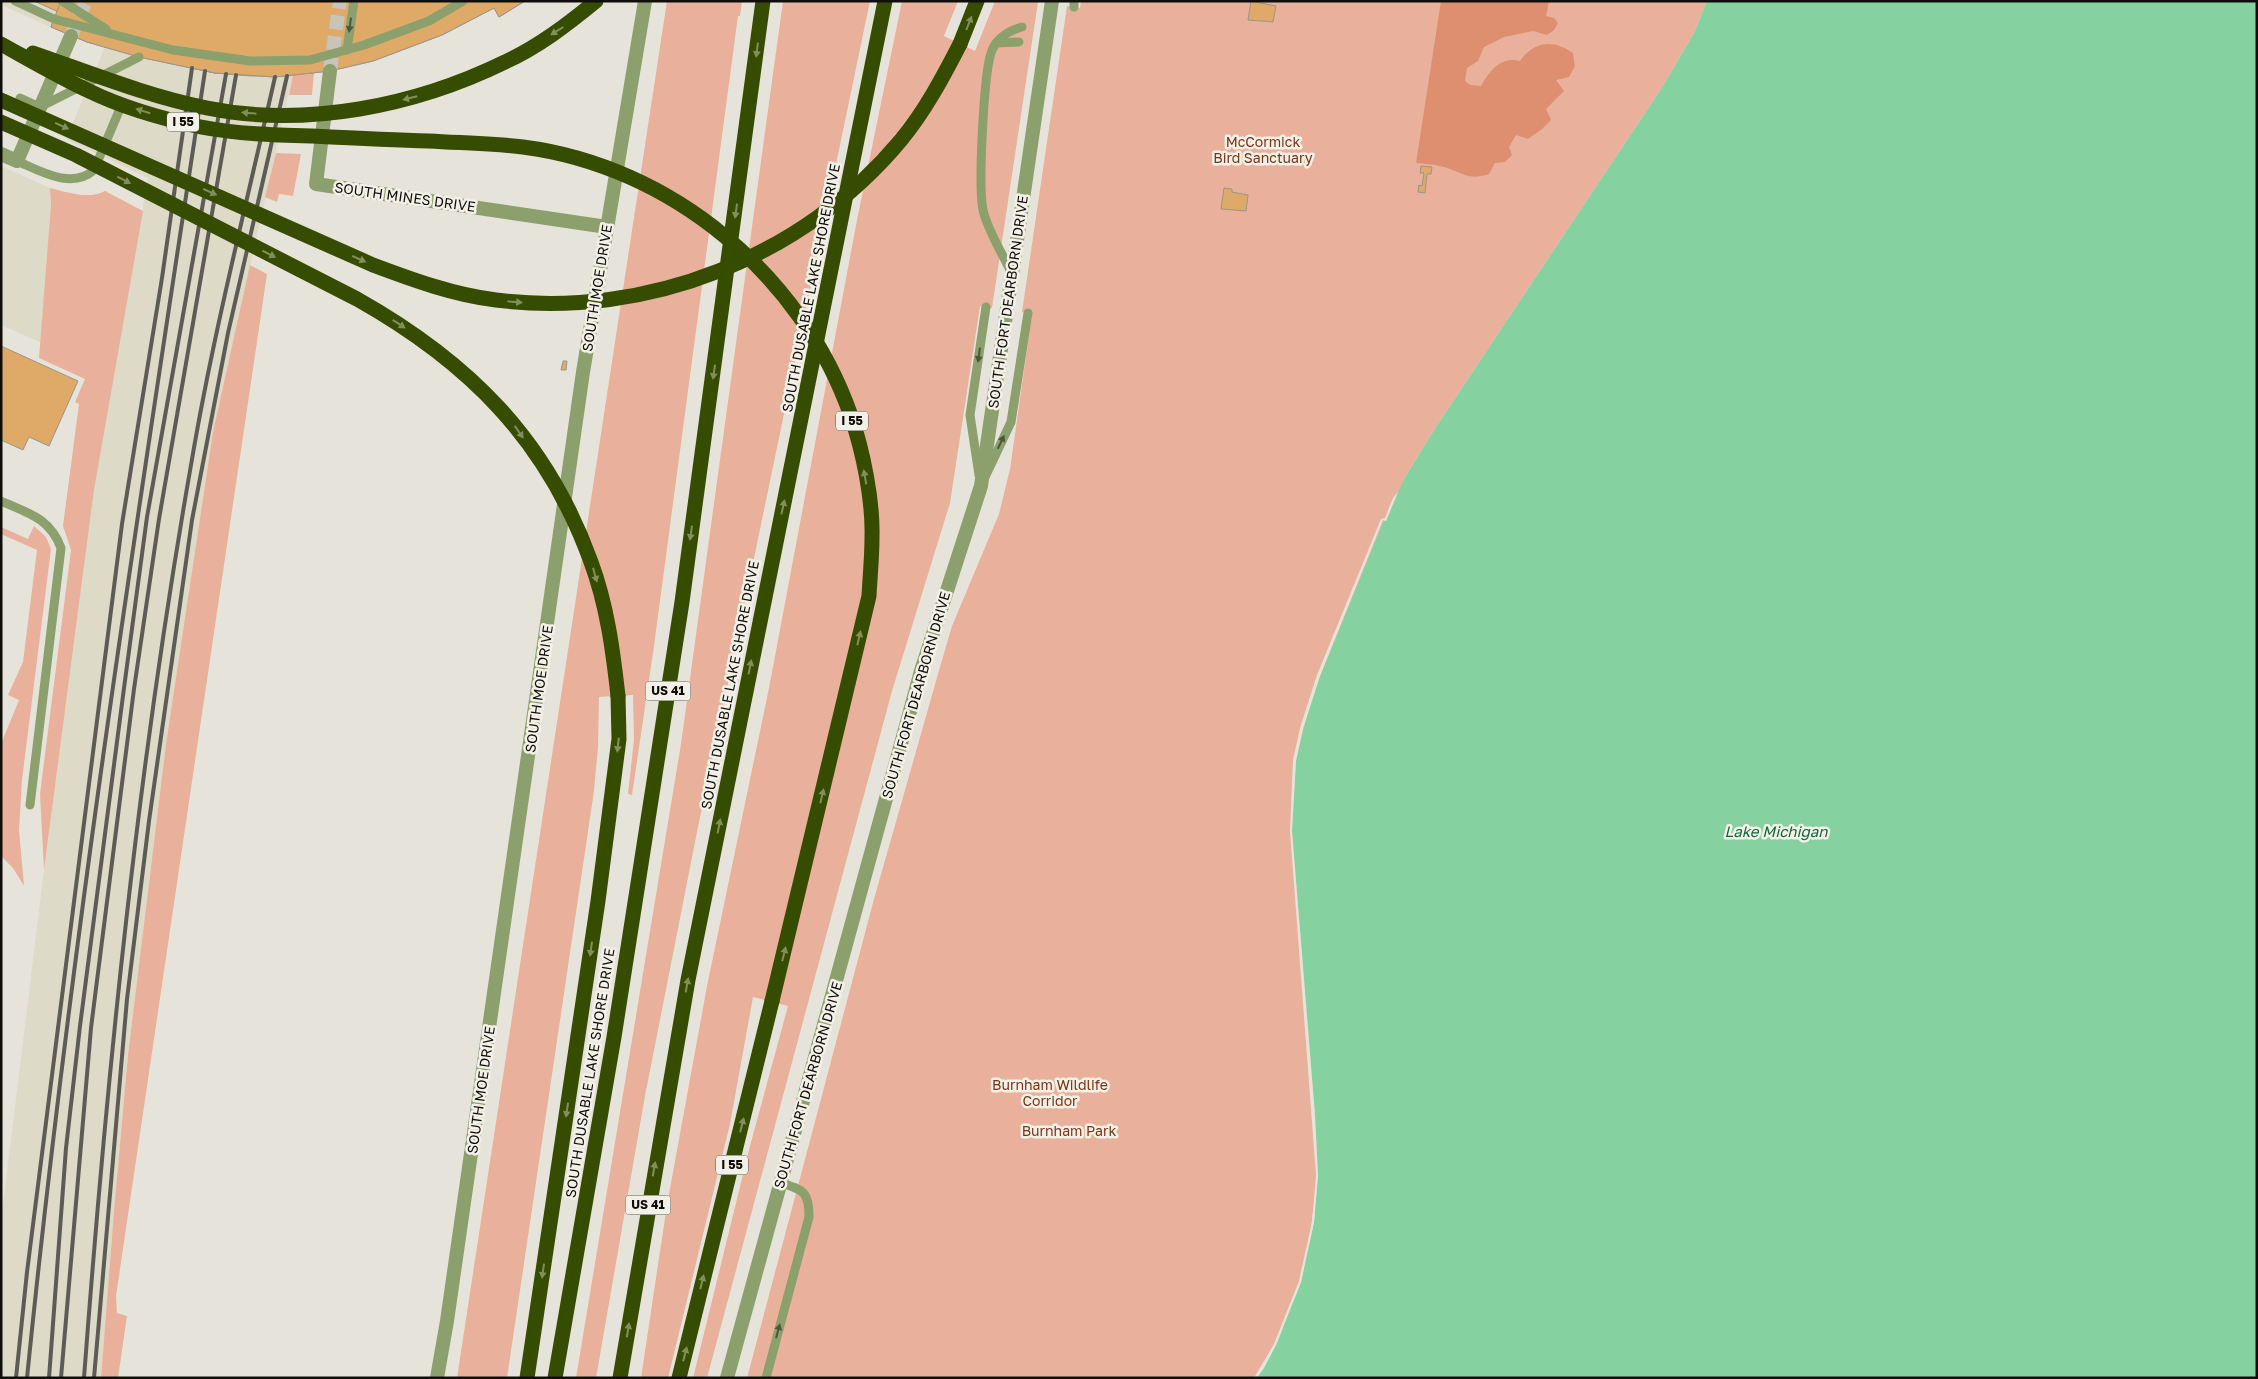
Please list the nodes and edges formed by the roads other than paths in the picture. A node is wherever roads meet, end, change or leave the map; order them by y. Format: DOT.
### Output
graph roads {
  1 [pos="15,1"];
  2 [pos="62,1"];
  3 [pos="354,1"];
  4 [pos="463,1"];
  5 [pos="596,1"];
  6 [pos="645,1"];
  7 [pos="763,1"];
  8 [pos="885,1"];
  9 [pos="977,1"];
  10 [pos="1052,1"];
  11 [pos="1022,26"];
  12 [pos="112,33"];
  13 [pos="71,36"];
  14 [pos="1019,42"];
  15 [pos="1,43"];
  16 [pos="996,43"];
  17 [pos="346,50"];
  18 [pos="139,57"];
  19 [pos="330,72"];
  20 [pos="20,98"];
  21 [pos="1,100"];
  22 [pos="40,107"];
  23 [pos="119,112"];
  24 [pos="1,122"];
  25 [pos="1,154"];
  26 [pos="16,161"];
  27 [pos="607,227"];
  28 [pos="1012,274"];
  29 [pos="986,307"];
  30 [pos="1028,313"];
  31 [pos="981,486"];
  32 [pos="1,501"];
  33 [pos="30,805"];
  34 [pos="781,1183"];
  35 [pos="437,1378"];
  36 [pos="527,1378"];
  37 [pos="555,1378"];
  38 [pos="620,1378"];
  39 [pos="679,1378"];
  40 [pos="727,1378"];
  41 [pos="766,1378"];
  1 -- 12 [label="lane"];
  2 -- 12 [label="lane"];
  3 -- 17 [label="lane, one-way"];
  4 -- 17 [label="lane"];
  5 -- 15 [label="highway, one-way, bridge"];
  6 -- 27 [label="street, SOUTH MOE DRIVE"];
  7 -- 37 [label="highway, SOUTH DUSABLE LAKE SHORE DRIVE / US 41, one-way"];
  38 -- 8 [label="highway, SOUTH DUSABLE LAKE SHORE DRIVE / US 41, one-way"];
  21 -- 9 [label="highway, one-way, bridge"];
  10 -- 28 [label="street, SOUTH FORT DEARBORN DRIVE"];
  11 -- 16 [label="lane"];
  12 -- 17 [label="lane"];
  13 -- 22 [label="street"];
  14 -- 16 [label="lane"];
  39 -- 15 [label="highway, I 55, one-way, bridge"];
  16 -- 28 [label="lane"];
  18 -- 22 [label="lane"];
  19 -- 27 [label="street, SOUTH MINES DRIVE"];
  20 -- 22 [label="lane"];
  22 -- 26 [label="street"];
  23 -- 26 [label="lane"];
  24 -- 36 [label="highway, one-way, bridge"];
  25 -- 26 [label="street"];
  27 -- 35 [label="street, SOUTH MOE DRIVE"];
  28 -- 31 [label="street, SOUTH FORT DEARBORN DRIVE"];
  29 -- 31 [label="lane, one-way"];
  31 -- 30 [label="lane, one-way"];
  31 -- 34 [label="street, SOUTH FORT DEARBORN DRIVE"];
  32 -- 33 [label="lane"];
  34 -- 40 [label="street, SOUTH FORT DEARBORN DRIVE"];
  41 -- 34 [label="lane, one-way"];
}
